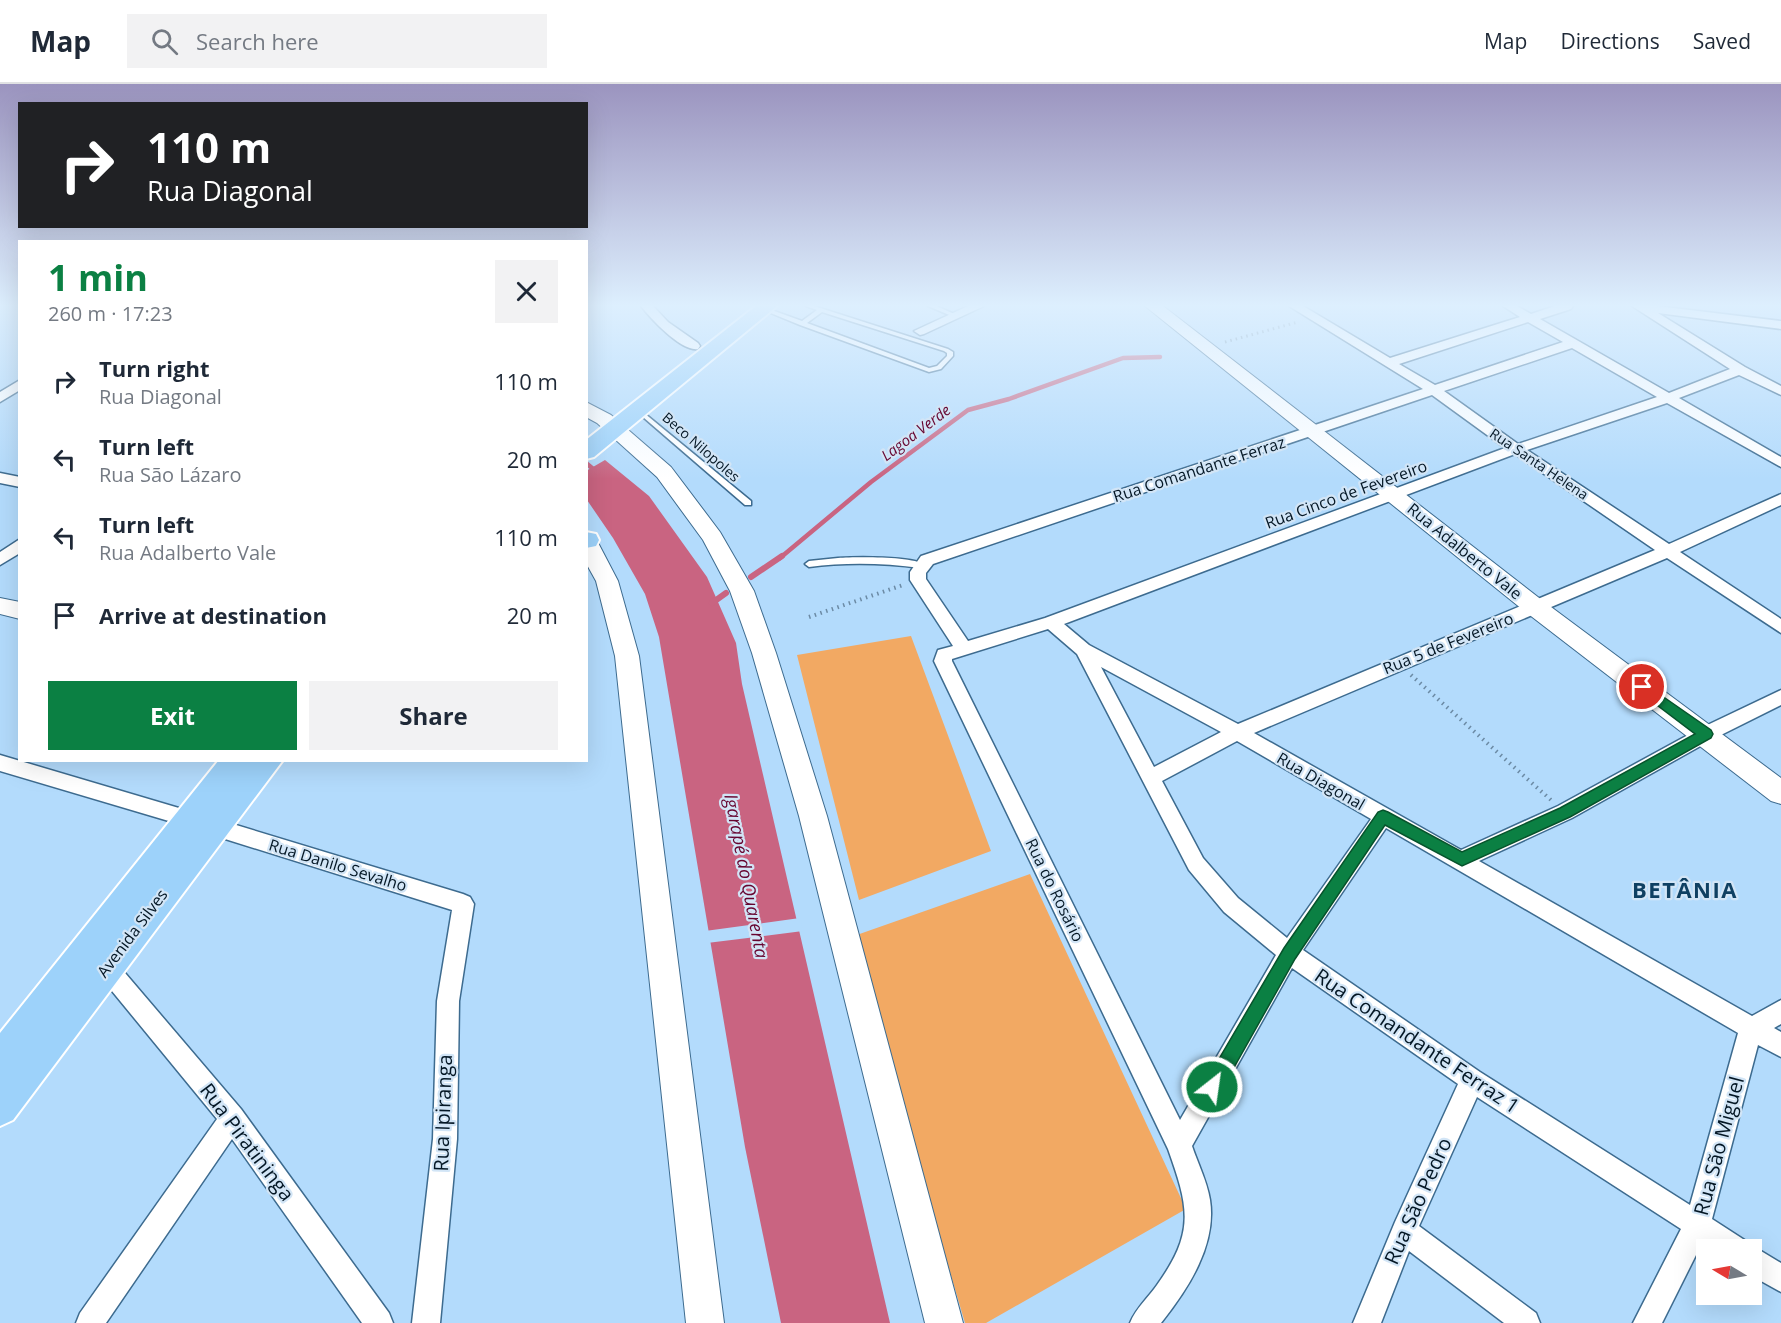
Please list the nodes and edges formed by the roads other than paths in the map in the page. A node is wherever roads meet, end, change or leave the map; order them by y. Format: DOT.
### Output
graph roads {
  1 [pos="675,364"];
  2 [pos="692,364"];
  3 [pos="912,364"];
  4 [pos="943,364"];
  5 [pos="1229,364"];
  6 [pos="1394,364"];
  7 [pos="1511,364"];
  8 [pos="1609,364"];
  9 [pos="1730,364"];
  10 [pos="1740,370"];
  11 [pos="0,380"];
  12 [pos="18,384"];
  13 [pos="18,385"];
  14 [pos="1779,389"];
  15 [pos="1434,390"];
  16 [pos="0,398"];
  17 [pos="1668,398"];
  18 [pos="638,410"];
  19 [pos="588,413"];
  20 [pos="1314,431"];
  21 [pos="598,436"];
  22 [pos="1516,449"];
  23 [pos="1781,463"];
  24 [pos="0,478"];
  25 [pos="18,482"];
  26 [pos="1395,495"];
  27 [pos="1781,499"];
  28 [pos="748,503"];
  29 [pos="588,542"];
  30 [pos="18,546"];
  31 [pos="1668,551"];
  32 [pos="0,560"];
  33 [pos="809,564"];
  34 [pos="920,573"];
  35 [pos="0,606"];
  36 [pos="1535,607"];
  37 [pos="18,610"];
  38 [pos="1051,622"];
  39 [pos="1781,627"];
  40 [pos="965,650"];
  41 [pos="1083,650"];
  42 [pos="1781,697"];
  43 [pos="1236,732"];
  44 [pos="1706,734"];
  45 [pos="236,762"];
  46 [pos="266,762"];
  47 [pos="0,763"];
  48 [pos="1150,778"];
  49 [pos="1781,793"];
  50 [pos="1383,817"];
  51 [pos="201,823"];
  52 [pos="1462,859"];
  53 [pos="463,904"];
  54 [pos="1289,953"];
  55 [pos="106,967"];
  56 [pos="1781,1011"];
  57 [pos="1751,1029"];
  58 [pos="1781,1045"];
  59 [pos="0,1062"];
  60 [pos="1472,1080"];
  61 [pos="0,1107"];
  62 [pos="232,1118"];
  63 [pos="1179,1145"];
  64 [pos="1698,1224"];
  65 [pos="1404,1231"];
  66 [pos="1720,1239"];
  67 [pos="1762,1266"];
  68 [pos="1781,1278"];
  69 [pos="90,1323"];
  70 [pos="380,1323"];
  71 [pos="426,1323"];
  72 [pos="705,1323"];
  73 [pos="944,1323"];
  74 [pos="1143,1323"];
  75 [pos="1367,1323"];
  76 [pos="1526,1323"];
  77 [pos="1647,1323"];
  1 -- 21 [label="main road"];
  2 -- 18 [label="main road"];
  3 -- 4 [label="lane"];
  5 -- 20 [label="street, Rua Adalberto Vale"];
  6 -- 15 [label="street, Rua Santa Helena"];
  7 -- 15 [label="street, Rua Comandante Ferraz"];
  8 -- 17 [label="street"];
  9 -- 10 [label="street"];
  10 -- 14 [label="street"];
  10 -- 17 [label="street, Rua Cinco de Fevereiro"];
  11 -- 12 [label="street"];
  13 -- 16 [label="street"];
  15 -- 20 [label="street, Rua Comandante Ferraz"];
  15 -- 22 [label="street, Rua Santa Helena"];
  17 -- 22 [label="street, Rua Cinco de Fevereiro"];
  17 -- 23 [label="street"];
  18 -- 21 [label="main road"];
  18 -- 28 [label="lane, Beco Nilopoles"];
  19 -- 21 [label="street"];
  20 -- 26 [label="street, Rua Adalberto Vale"];
  20 -- 34 [label="street, Rua Comandante Ferraz"];
  21 -- 73 [label="street"];
  22 -- 26 [label="street, Rua Cinco de Fevereiro"];
  22 -- 31 [label="street, Rua Santa Helena"];
  24 -- 25 [label="street"];
  26 -- 36 [label="street, Rua Adalberto Vale"];
  26 -- 38 [label="street, Rua Cinco de Fevereiro"];
  27 -- 31 [label="street, Rua 5 de Fevereiro"];
  29 -- 72 [label="street"];
  30 -- 32 [label="street"];
  31 -- 36 [label="street, Rua 5 de Fevereiro"];
  31 -- 39 [label="street, Rua Santa Helena"];
  33 -- 34 [label="lane"];
  34 -- 40 [label="street"];
  35 -- 37 [label="street"];
  36 -- 43 [label="street, Rua 5 de Fevereiro"];
  36 -- 44 [label="street, Rua Adalberto Vale"];
  38 -- 40 [label="street, Rua Cinco de Fevereiro"];
  38 -- 41 [label="street, Rua Diagonal"];
  40 -- 63 [label="street, Rua do Rosário"];
  41 -- 43 [label="street, Rua Diagonal"];
  41 -- 48 [label="street, Rua Comandante Ferraz 1"];
  42 -- 44 [label="street"];
  43 -- 48 [label="street, Rua 5 de Fevereiro"];
  43 -- 50 [label="street, Rua Diagonal"];
  44 -- 49 [label="street, Rua Adalberto Vale"];
  44 -- 52 [label="street"];
  45 -- 51 [label="main road, Avenida Silves"];
  46 -- 51 [label="main road, Avenida Silves"];
  47 -- 51 [label="street, Rua Danilo Sevalho"];
  48 -- 54 [label="street, Rua Comandante Ferraz 1"];
  50 -- 52 [label="street, Rua Diagonal"];
  50 -- 54 [label="street"];
  51 -- 53 [label="street, Rua Danilo Sevalho"];
  51 -- 55 [label="main road, Avenida Silves"];
  51 -- 59 [label="main road, Avenida Silves"];
  52 -- 57 [label="street, Rua Diagonal"];
  53 -- 71 [label="street, Rua Ipiranga"];
  54 -- 60 [label="street, Rua Comandante Ferraz 1"];
  54 -- 63 [label="street"];
  55 -- 61 [label="main road, Avenida Silves"];
  55 -- 62 [label="street, Rua Piratininga"];
  56 -- 57 [label="street"];
  57 -- 58 [label="street, Rua Diagonal"];
  57 -- 64 [label="street, Rua São Miguel"];
  60 -- 64 [label="street, Rua Comandante Ferraz 1"];
  60 -- 65 [label="street, Rua São Pedro"];
  62 -- 69 [label="street"];
  62 -- 70 [label="street, Rua Piratininga"];
  63 -- 74 [label="street, Rua do Rosário"];
  64 -- 66 [label="street, Rua Comandante Ferraz 1"];
  64 -- 77 [label="street, Rua São Miguel"];
  65 -- 75 [label="street, Rua São Pedro"];
  65 -- 76 [label="street"];
  67 -- 68 [label="street"];
}
